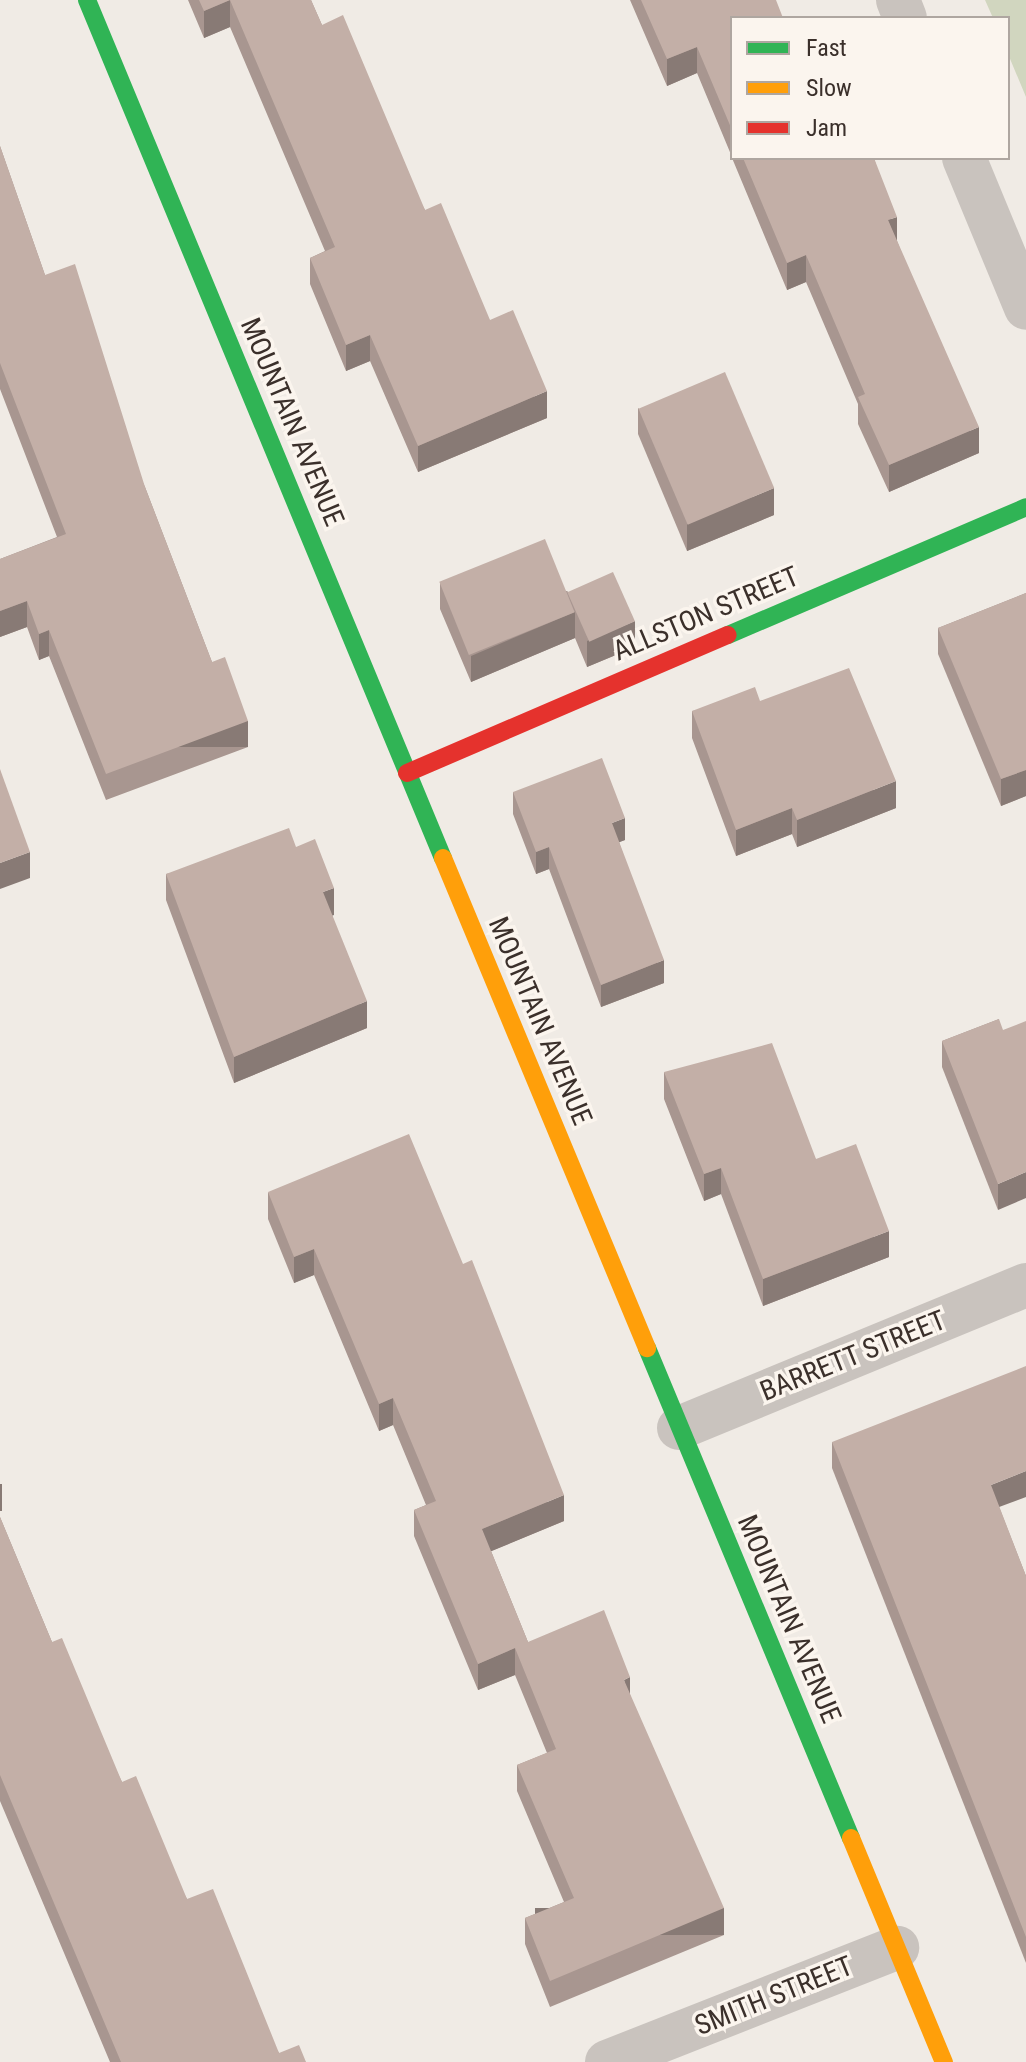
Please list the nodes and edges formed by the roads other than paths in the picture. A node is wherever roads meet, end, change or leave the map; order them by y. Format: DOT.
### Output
graph roads {
  1 [pos="87,0"];
  2 [pos="965,160"];
  3 [pos="1026,308"];
  4 [pos="1026,507"];
  5 [pos="407,773"];
  6 [pos="1026,1285"];
  7 [pos="679,1428"];
  8 [pos="897,1948"];
  9 [pos="607,2062"];
  10 [pos="944,2062"];
  1 -- 5 [label="street, MOUNTAIN AVENUE"];
  2 -- 3 [label="street"];
  4 -- 5 [label="street, ALLSTON STREET"];
  5 -- 7 [label="street, MOUNTAIN AVENUE"];
  6 -- 7 [label="street, BARRETT STREET"];
  7 -- 8 [label="street, MOUNTAIN AVENUE"];
  8 -- 9 [label="street, SMITH STREET"];
  8 -- 10 [label="street, MOUNTAIN AVENUE"];
}
